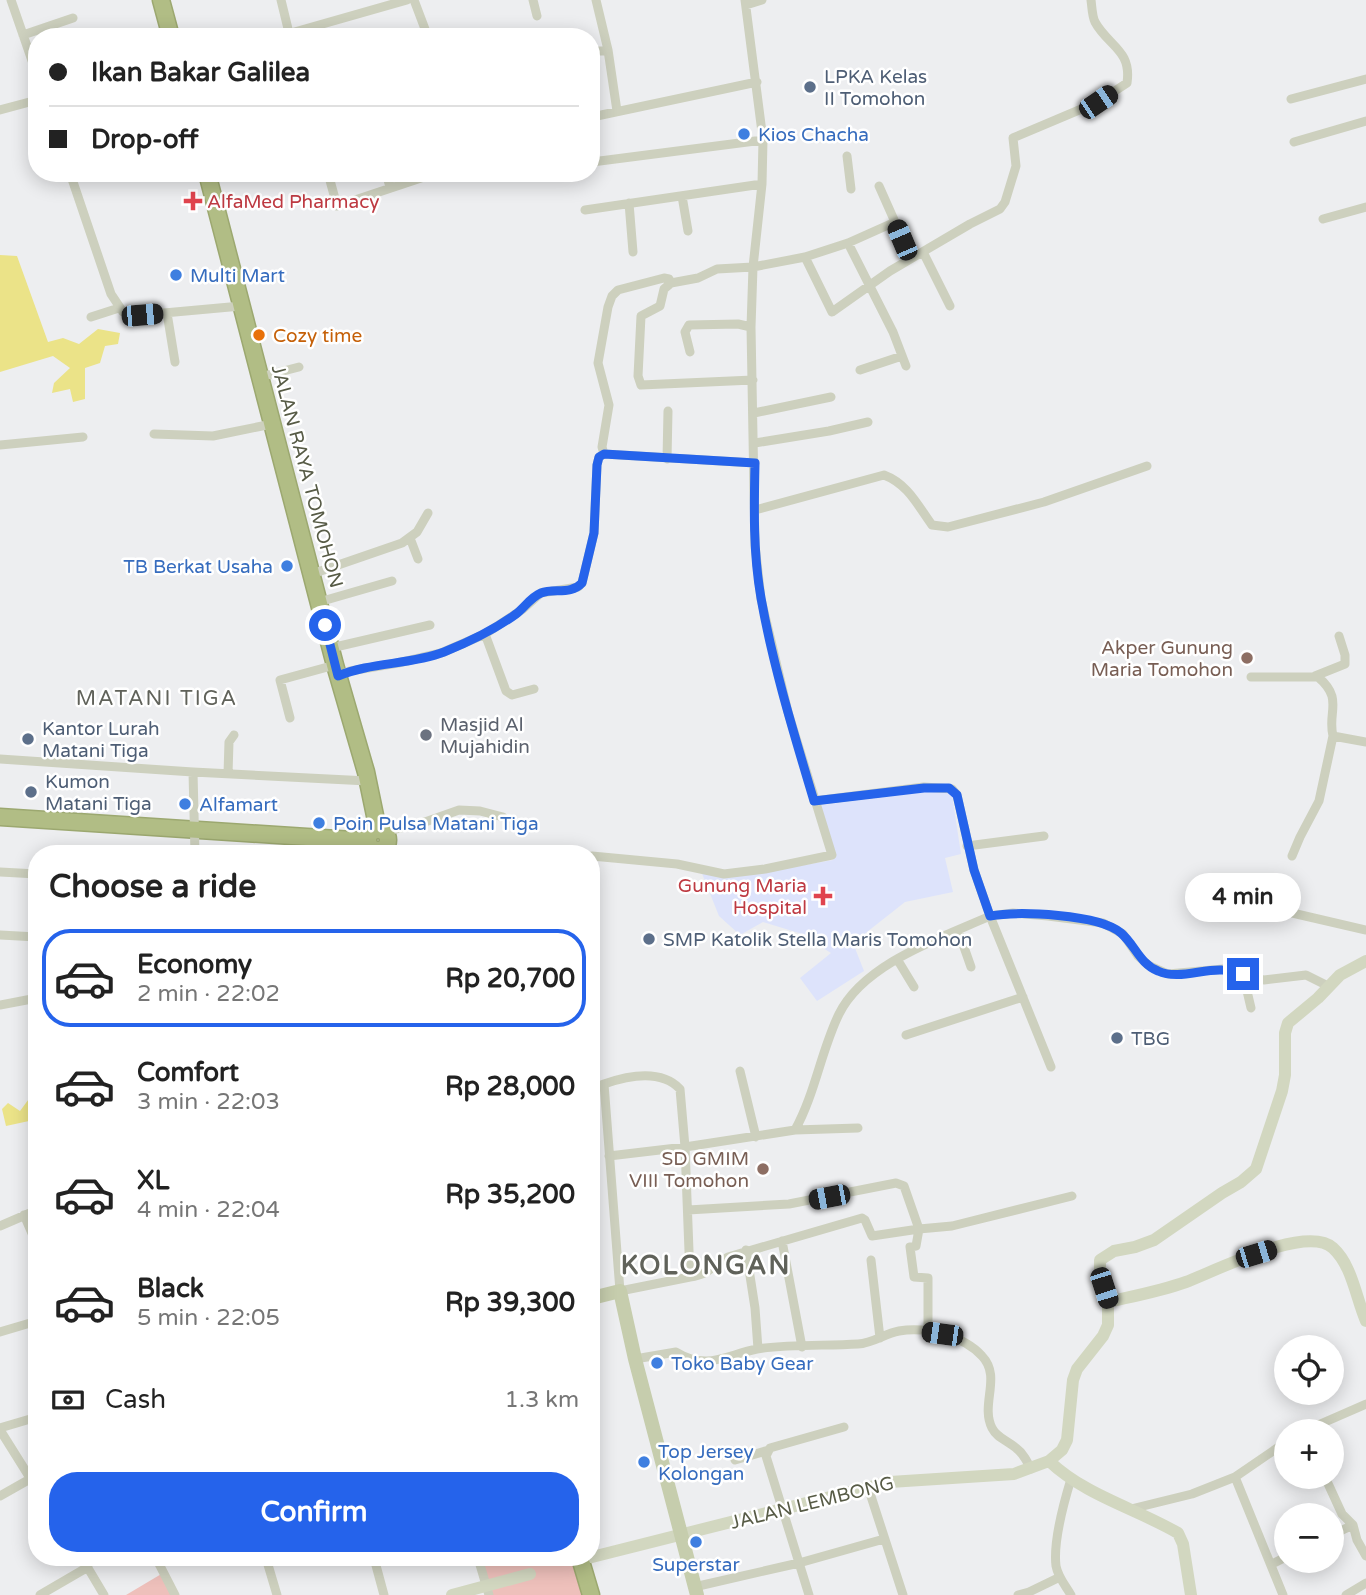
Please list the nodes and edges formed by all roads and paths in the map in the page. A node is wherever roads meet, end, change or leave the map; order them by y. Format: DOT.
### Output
graph roads {
  1 [pos="12,0"];
  2 [pos="161,0"];
  3 [pos="281,0"];
  4 [pos="407,0"];
  5 [pos="414,0"];
  6 [pos="533,0"];
  7 [pos="596,0"];
  8 [pos="762,0"];
  9 [pos="1091,0"];
  10 [pos="746,2"];
  11 [pos="537,16"];
  12 [pos="73,18"];
  13 [pos="44,28"];
  14 [pos="169,28"];
  15 [pos="287,28"];
  16 [pos="313,28"];
  17 [pos="425,28"];
  18 [pos="28,33"];
  19 [pos="23,35"];
  20 [pos="28,49"];
  21 [pos="608,50"];
  22 [pos="600,51"];
  23 [pos="1366,79"];
  24 [pos="757,82"];
  25 [pos="1291,99"];
  26 [pos="28,102"];
  27 [pos="0,110"];
  28 [pos="617,111"];
  29 [pos="600,115"];
  30 [pos="1366,121"];
  31 [pos="763,140"];
  32 [pos="1294,142"];
  33 [pos="847,156"];
  34 [pos="600,162"];
  35 [pos="74,182"];
  36 [pos="208,182"];
  37 [pos="330,182"];
  38 [pos="389,182"];
  39 [pos="404,182"];
  40 [pos="762,184"];
  41 [pos="879,186"];
  42 [pos="390,187"];
  43 [pos="852,189"];
  44 [pos="682,196"];
  45 [pos="629,204"];
  46 [pos="1366,206"];
  47 [pos="585,210"];
  48 [pos="1323,219"];
  49 [pos="895,222"];
  50 [pos="688,231"];
  51 [pos="848,243"];
  52 [pos="633,251"];
  53 [pos="923,252"];
  54 [pos="805,257"];
  55 [pos="910,259"];
  56 [pos="753,267"];
  57 [pos="671,283"];
  58 [pos="869,287"];
  59 [pos="241,306"];
  60 [pos="950,306"];
  61 [pos="119,308"];
  62 [pos="167,313"];
  63 [pos="91,317"];
  64 [pos="751,327"];
  65 [pos="690,352"];
  66 [pos="902,356"];
  67 [pos="175,362"];
  68 [pos="906,366"];
  69 [pos="299,367"];
  70 [pos="860,370"];
  71 [pos="260,377"];
  72 [pos="753,380"];
  73 [pos="831,397"];
  74 [pos="668,411"];
  75 [pos="754,413"];
  76 [pos="868,422"];
  77 [pos="272,424"];
  78 [pos="154,434"];
  79 [pos="83,437"];
  80 [pos="755,443"];
  81 [pos="0,445"];
  82 [pos="604,454"];
  83 [pos="667,459"];
  84 [pos="755,463"];
  85 [pos="1147,466"];
  86 [pos="755,510"];
  87 [pos="428,513"];
  88 [pos="410,538"];
  89 [pos="418,559"];
  90 [pos="312,574"];
  91 [pos="392,580"];
  92 [pos="319,601"];
  93 [pos="430,625"];
  94 [pos="485,634"];
  95 [pos="1339,636"];
  96 [pos="331,648"];
  97 [pos="336,670"];
  98 [pos="1315,676"];
  99 [pos="1251,677"];
  100 [pos="534,690"];
  101 [pos="290,718"];
  102 [pos="234,735"];
  103 [pos="1333,736"];
  104 [pos="1366,742"];
  105 [pos="0,759"];
  106 [pos="193,772"];
  107 [pos="228,774"];
  108 [pos="368,781"];
  109 [pos="814,801"];
  110 [pos="0,817"];
  111 [pos="503,817"];
  112 [pos="195,830"];
  113 [pos="376,834"];
  114 [pos="1044,836"];
  115 [pos="195,845"];
  116 [pos="373,845"];
  117 [pos="967,846"];
  118 [pos="1292,856"];
  119 [pos="600,857"];
  120 [pos="0,872"];
  121 [pos="28,874"];
  122 [pos="1288,912"];
  123 [pos="990,916"];
  124 [pos="958,930"];
  125 [pos="1366,930"];
  126 [pos="0,935"];
  127 [pos="28,937"];
  128 [pos="897,959"];
  129 [pos="1366,961"];
  130 [pos="971,967"];
  131 [pos="1243,974"];
  132 [pos="1328,986"];
  133 [pos="914,987"];
  134 [pos="1023,997"];
  135 [pos="28,1000"];
  136 [pos="0,1006"];
  137 [pos="1251,1008"];
  138 [pos="906,1035"];
  139 [pos="1051,1067"];
  140 [pos="740,1071"];
  141 [pos="604,1084"];
  142 [pos="600,1086"];
  143 [pos="859,1128"];
  144 [pos="796,1130"];
  145 [pos="756,1137"];
  146 [pos="685,1147"];
  147 [pos="609,1156"];
  148 [pos="1072,1196"];
  149 [pos="688,1210"];
  150 [pos="28,1213"];
  151 [pos="24,1214"];
  152 [pos="28,1224"];
  153 [pos="0,1226"];
  154 [pos="919,1229"];
  155 [pos="782,1241"];
  156 [pos="746,1251"];
  157 [pos="871,1259"];
  158 [pos="690,1277"];
  159 [pos="620,1291"];
  160 [pos="600,1296"];
  161 [pos="1108,1302"];
  162 [pos="1366,1321"];
  163 [pos="28,1324"];
  164 [pos="0,1332"];
  165 [pos="928,1332"];
  166 [pos="880,1338"];
  167 [pos="802,1347"];
  168 [pos="758,1349"];
  169 [pos="635,1359"];
  170 [pos="1366,1404"];
  171 [pos="1333,1419"];
  172 [pos="28,1420"];
  173 [pos="844,1427"];
  174 [pos="0,1429"];
  175 [pos="1274,1449"];
  176 [pos="769,1450"];
  177 [pos="735,1460"];
  178 [pos="1049,1461"];
  179 [pos="1031,1469"];
  180 [pos="28,1476"];
  181 [pos="1235,1477"];
  182 [pos="1071,1479"];
  183 [pos="28,1480"];
  184 [pos="868,1487"];
  185 [pos="1331,1489"];
  186 [pos="0,1496"];
  187 [pos="1131,1509"];
  188 [pos="782,1510"];
  189 [pos="1353,1525"];
  190 [pos="1344,1529"];
  191 [pos="680,1535"];
  192 [pos="884,1539"];
  193 [pos="600,1555"];
  194 [pos="1366,1556"];
  195 [pos="799,1563"];
  196 [pos="1272,1564"];
  197 [pos="160,1566"];
  198 [pos="268,1566"];
  199 [pos="376,1566"];
  200 [pos="480,1566"];
  201 [pos="587,1566"];
  202 [pos="88,1567"];
  203 [pos="530,1574"];
  204 [pos="1060,1577"];
  205 [pos="1366,1583"];
  206 [pos="487,1590"];
  207 [pos="695,1591"];
  208 [pos="40,1595"];
  209 [pos="104,1595"];
  210 [pos="175,1595"];
  211 [pos="277,1595"];
  212 [pos="384,1595"];
  213 [pos="452,1595"];
  214 [pos="592,1595"];
  215 [pos="809,1595"];
  216 [pos="903,1595"];
  217 [pos="1018,1595"];
  218 [pos="1070,1595"];
  219 [pos="1191,1595"];
  220 [pos="1283,1595"];
  221 [pos="1346,1595"];
  1 -- 19 [label="street"];
  2 -- 14 [label="highway"];
  3 -- 15 [label="street"];
  4 -- 16 [label="street"];
  5 -- 17 [label="street"];
  6 -- 11 [label="street"];
  7 -- 21 [label="street"];
  8 -- 10 [label="street"];
  9 -- 53 [label="street"];
  10 -- 24 [label="street"];
  12 -- 13 [label="street"];
  18 -- 19 [label="street"];
  19 -- 20 [label="street"];
  21 -- 22 [label="street"];
  21 -- 28 [label="street"];
  23 -- 25 [label="street"];
  24 -- 28 [label="street"];
  24 -- 31 [label="street"];
  26 -- 27 [label="street"];
  28 -- 29 [label="street"];
  30 -- 32 [label="street"];
  31 -- 34 [label="street"];
  31 -- 40 [label="street"];
  33 -- 43 [label="street"];
  35 -- 61 [label="street"];
  36 -- 59 [label="highway, JALAN RAYA TOMOHON"];
  37 -- 42 [label="street"];
  38 -- 42 [label="street"];
  39 -- 42 [label="street"];
  40 -- 44 [label="street"];
  40 -- 56 [label="street"];
  41 -- 49 [label="street"];
  44 -- 45 [label="street"];
  44 -- 50 [label="street"];
  45 -- 47 [label="street"];
  45 -- 52 [label="street"];
  46 -- 48 [label="street"];
  49 -- 51 [label="street"];
  49 -- 55 [label="street"];
  51 -- 54 [label="street"];
  51 -- 58 [label="street"];
  53 -- 55 [label="street"];
  53 -- 60 [label="street"];
  54 -- 56 [label="street"];
  54 -- 58 [label="street"];
  55 -- 58 [label="street"];
  56 -- 57 [label="street"];
  56 -- 64 [label="street"];
  57 -- 72 [label="street"];
  57 -- 82 [label="street"];
  58 -- 66 [label="street"];
  59 -- 62 [label="street"];
  59 -- 71 [label="highway, JALAN RAYA TOMOHON"];
  61 -- 62 [label="street"];
  61 -- 63 [label="street"];
  62 -- 67 [label="street"];
  64 -- 65 [label="street"];
  64 -- 72 [label="street"];
  66 -- 68 [label="street"];
  66 -- 70 [label="street"];
  69 -- 71 [label="street"];
  71 -- 77 [label="highway, JALAN RAYA TOMOHON"];
  72 -- 75 [label="street"];
  73 -- 75 [label="street"];
  74 -- 83 [label="street"];
  75 -- 80 [label="street"];
  76 -- 80 [label="street"];
  77 -- 78 [label="street"];
  77 -- 90 [label="highway, JALAN RAYA TOMOHON"];
  79 -- 81 [label="street"];
  80 -- 84 [label="street"];
  82 -- 83 [label="street"];
  82 -- 94 [label="street"];
  83 -- 84 [label="street"];
  84 -- 86 [label="street"];
  85 -- 86 [label="street"];
  86 -- 109 [label="street"];
  87 -- 88 [label="street"];
  88 -- 89 [label="street"];
  88 -- 90 [label="street"];
  90 -- 92 [label="highway, JALAN RAYA TOMOHON"];
  91 -- 92 [label="street"];
  92 -- 96 [label="highway, JALAN RAYA TOMOHON"];
  93 -- 96 [label="street"];
  94 -- 97 [label="street"];
  94 -- 100 [label="street"];
  95 -- 98 [label="street"];
  96 -- 97 [label="highway, JALAN RAYA TOMOHON"];
  97 -- 101 [label="street"];
  97 -- 108 [label="highway, JALAN RAYA TOMOHON"];
  98 -- 99 [label="street"];
  98 -- 103 [label="street"];
  102 -- 107 [label="street"];
  103 -- 104 [label="street"];
  103 -- 118 [label="street"];
  105 -- 106 [label="street"];
  106 -- 107 [label="street"];
  106 -- 112 [label="street"];
  107 -- 108 [label="street"];
  108 -- 113 [label="highway, JALAN RAYA TOMOHON"];
  109 -- 117 [label="street"];
  109 -- 119 [label="street"];
  110 -- 112 [label="highway"];
  111 -- 113 [label="street"];
  112 -- 113 [label="highway"];
  112 -- 115 [label="street"];
  113 -- 116 [label="highway"];
  114 -- 117 [label="street"];
  117 -- 123 [label="street"];
  120 -- 121 [label="street"];
  122 -- 125 [label="street"];
  123 -- 124 [label="street"];
  123 -- 131 [label="street"];
  123 -- 134 [label="street"];
  124 -- 128 [label="street"];
  124 -- 130 [label="street"];
  126 -- 127 [label="street"];
  128 -- 133 [label="street"];
  128 -- 144 [label="street"];
  129 -- 132 [label="main road"];
  131 -- 132 [label="street"];
  131 -- 137 [label="street"];
  132 -- 161 [label="main road"];
  134 -- 138 [label="street"];
  134 -- 139 [label="street"];
  135 -- 136 [label="street"];
  140 -- 145 [label="street"];
  141 -- 142 [label="street"];
  141 -- 146 [label="street"];
  141 -- 147 [label="street"];
  143 -- 144 [label="street"];
  144 -- 145 [label="street"];
  145 -- 146 [label="street"];
  146 -- 147 [label="street"];
  146 -- 149 [label="street"];
  147 -- 159 [label="street"];
  148 -- 154 [label="street"];
  149 -- 154 [label="street"];
  149 -- 158 [label="street"];
  150 -- 151 [label="street"];
  151 -- 152 [label="street"];
  151 -- 153 [label="street"];
  154 -- 155 [label="street"];
  154 -- 165 [label="street"];
  155 -- 156 [label="street"];
  155 -- 167 [label="street"];
  156 -- 158 [label="street"];
  156 -- 168 [label="street"];
  157 -- 166 [label="street"];
  158 -- 159 [label="street"];
  159 -- 160 [label="main road"];
  159 -- 169 [label="main road"];
  161 -- 162 [label="main road"];
  161 -- 178 [label="main road"];
  163 -- 164 [label="street"];
  165 -- 166 [label="street"];
  165 -- 179 [label="street"];
  166 -- 167 [label="street"];
  167 -- 168 [label="street"];
  168 -- 169 [label="street"];
  169 -- 191 [label="main road"];
  170 -- 171 [label="street"];
  172 -- 174 [label="street"];
  173 -- 176 [label="street"];
  174 -- 180 [label="street"];
  175 -- 181 [label="street"];
  176 -- 177 [label="street"];
  176 -- 188 [label="street"];
  178 -- 179 [label="main road, JALAN LEMBONG"];
  178 -- 182 [label="main road"];
  179 -- 184 [label="main road, JALAN LEMBONG"];
  181 -- 187 [label="street"];
  181 -- 196 [label="street"];
  182 -- 187 [label="main road"];
  182 -- 204 [label="street"];
  183 -- 186 [label="street"];
  184 -- 188 [label="main road, JALAN LEMBONG"];
  184 -- 192 [label="street"];
  185 -- 189 [label="street"];
  187 -- 219 [label="main road"];
  188 -- 191 [label="main road, JALAN LEMBONG"];
  188 -- 195 [label="street"];
  189 -- 190 [label="street"];
  189 -- 194 [label="street"];
  191 -- 193 [label="main road, JALAN LEMBONG"];
  191 -- 207 [label="main road"];
  192 -- 195 [label="street"];
  192 -- 216 [label="street"];
  195 -- 207 [label="street"];
  195 -- 215 [label="street"];
  196 -- 220 [label="street"];
  197 -- 210 [label="street"];
  198 -- 211 [label="street"];
  199 -- 212 [label="street"];
  200 -- 206 [label="street"];
  201 -- 214 [label="highway"];
  202 -- 208 [label="street"];
  202 -- 209 [label="street"];
  203 -- 206 [label="main road"];
  204 -- 217 [label="street"];
  204 -- 218 [label="street"];
  205 -- 221 [label="street"];
  206 -- 213 [label="main road"];
}
